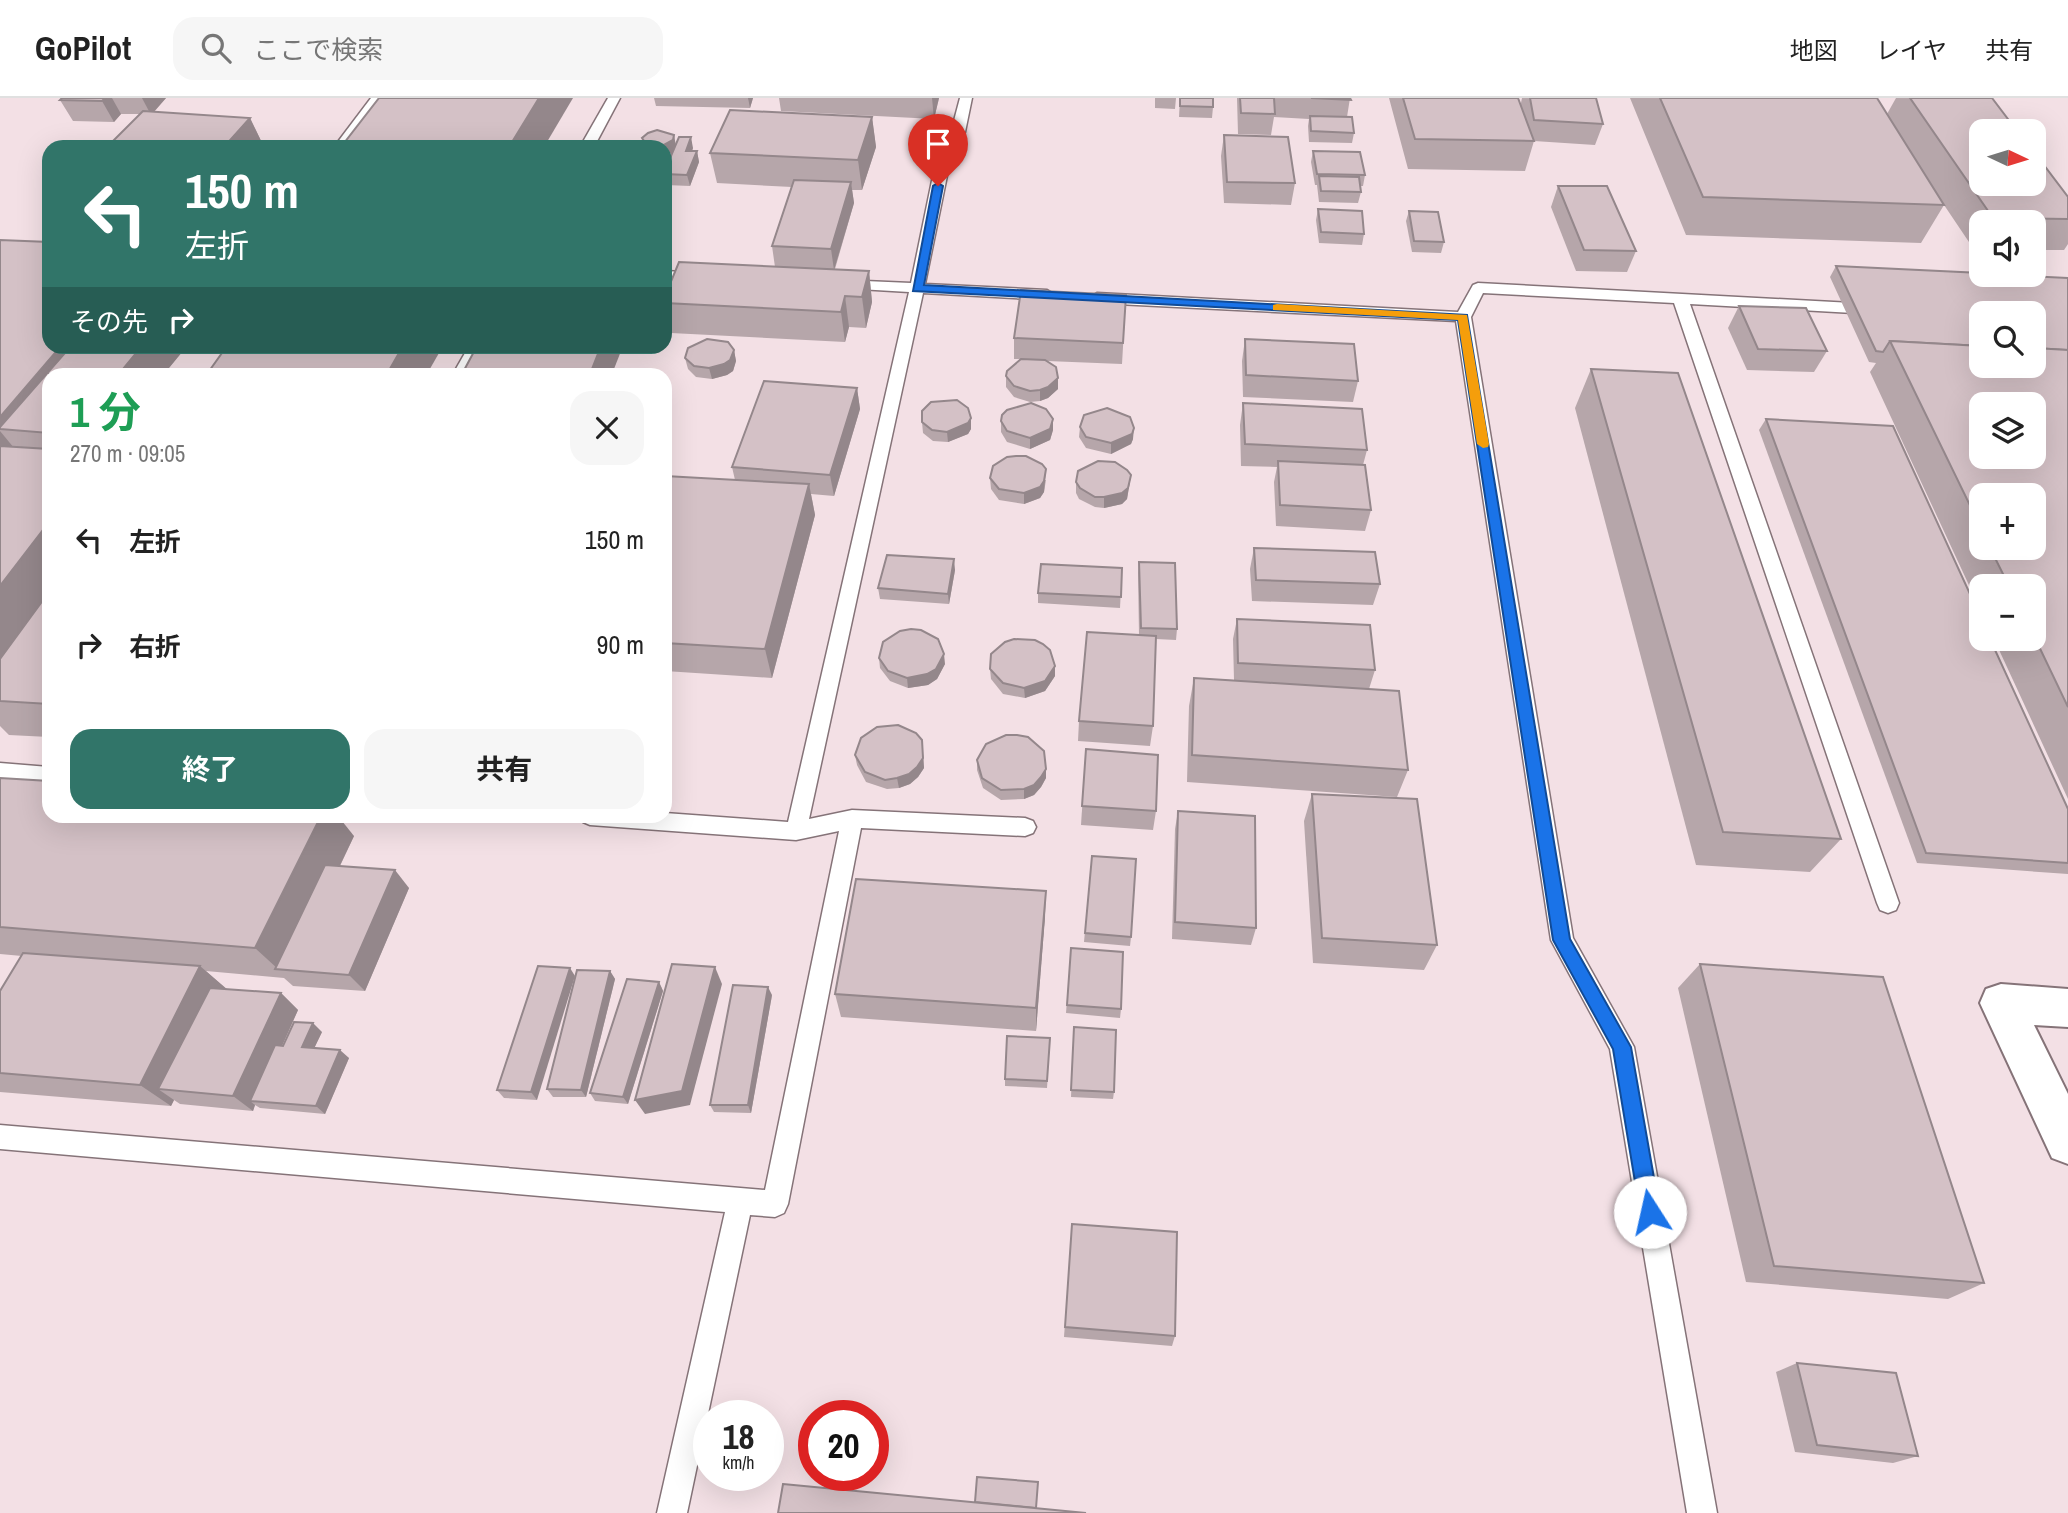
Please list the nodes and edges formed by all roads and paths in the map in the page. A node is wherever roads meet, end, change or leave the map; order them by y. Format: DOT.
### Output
graph roads {
  1 [pos="378,98"];
  2 [pos="614,98"];
  3 [pos="966,98"];
  4 [pos="346,140"];
  5 [pos="591,140"];
  6 [pos="672,275"];
  7 [pos="718,278"];
  8 [pos="824,284"];
  9 [pos="917,288"];
  10 [pos="1680,298"];
  11 [pos="1885,310"];
  12 [pos="1463,317"];
  13 [pos="0,771"];
  14 [pos="42,774"];
  15 [pos="852,819"];
  16 [pos="672,822"];
  17 [pos="1025,827"];
  18 [pos="796,831"];
  19 [pos="1888,903"];
  20 [pos="2068,1008"];
  21 [pos="0,1137"];
  22 [pos="2068,1142"];
  23 [pos="740,1201"];
  24 [pos="672,1513"];
  25 [pos="1702,1513"];
  1 -- 4 [label="lane"];
  2 -- 5 [label="lane"];
  3 -- 9 [label="lane"];
  6 -- 7 [label="lane"];
  8 -- 9 [label="lane"];
  9 -- 12 [label="lane"];
  9 -- 18 [label="lane"];
  10 -- 11 [label="lane"];
  10 -- 12 [label="lane"];
  10 -- 19 [label="lane"];
  12 -- 25 [label="lane"];
  13 -- 14 [label="lane"];
  15 -- 17 [label="lane"];
  15 -- 18 [label="lane"];
  15 -- 23 [label="lane"];
  16 -- 18 [label="lane"];
  20 -- 22 [label="street"];
  21 -- 23 [label="lane"];
  23 -- 24 [label="lane"];
}
